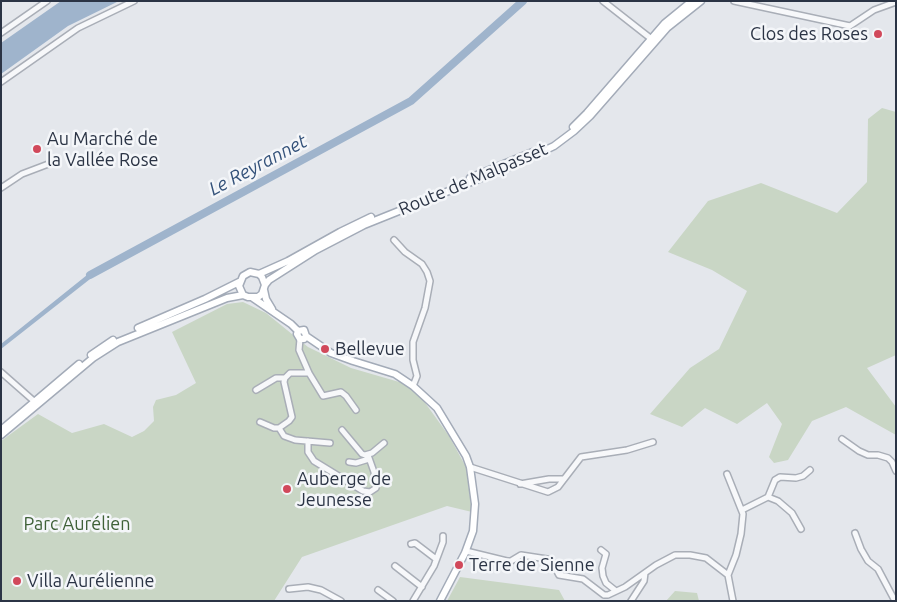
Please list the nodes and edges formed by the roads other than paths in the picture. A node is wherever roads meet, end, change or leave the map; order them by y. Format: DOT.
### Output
graph roads {
  1 [pos="46,1"];
  2 [pos="134,1"];
  3 [pos="603,1"];
  4 [pos="692,1"];
  5 [pos="701,1"];
  6 [pos="734,1"];
  7 [pos="896,2"];
  8 [pos="1,33"];
  9 [pos="652,40"];
  10 [pos="1,82"];
  11 [pos="51,163"];
  12 [pos="1,188"];
  13 [pos="394,240"];
  14 [pos="259,274"];
  15 [pos="239,282"];
  16 [pos="265,288"];
  17 [pos="244,295"];
  18 [pos="253,298"];
  19 [pos="274,312"];
  20 [pos="301,335"];
  21 [pos="1,372"];
  22 [pos="309,373"];
  23 [pos="285,378"];
  24 [pos="413,386"];
  25 [pos="256,390"];
  26 [pos="35,402"];
  27 [pos="356,410"];
  28 [pos="260,422"];
  29 [pos="279,428"];
  30 [pos="1,430"];
  31 [pos="342,430"];
  32 [pos="1,435"];
  33 [pos="842,439"];
  34 [pos="308,441"];
  35 [pos="384,442"];
  36 [pos="653,442"];
  37 [pos="330,443"];
  38 [pos="369,457"];
  39 [pos="349,462"];
  40 [pos="470,467"];
  41 [pos="810,470"];
  42 [pos="896,471"];
  43 [pos="727,474"];
  44 [pos="564,479"];
  45 [pos="520,484"];
  46 [pos="768,497"];
  47 [pos="742,510"];
  48 [pos="801,529"];
  49 [pos="855,534"];
  50 [pos="443,536"];
  51 [pos="411,544"];
  52 [pos="466,550"];
  53 [pos="602,550"];
  54 [pos="436,559"];
  55 [pos="395,566"];
  56 [pos="645,573"];
  57 [pos="728,575"];
  58 [pos="422,587"];
  59 [pos="289,589"];
  60 [pos="378,590"];
  61 [pos="616,591"];
  62 [pos="341,601"];
  63 [pos="393,601"];
  64 [pos="413,601"];
  65 [pos="440,601"];
  66 [pos="632,601"];
  67 [pos="734,601"];
  68 [pos="895,601"];
  1 -- 8 [label="street"];
  2 -- 10 [label="street"];
  3 -- 9 [label="street"];
  4 -- 9 [label="main road, Route de Malpasset"];
  5 -- 9 [label="main road, Route de Malpasset"];
  6 -- 7 [label="street"];
  9 -- 14 [label="main road, Route de Malpasset"];
  9 -- 16 [label="main road, Route de Malpasset"];
  11 -- 12 [label="street"];
  13 -- 24 [label="street"];
  14 -- 15 [label="main road"];
  14 -- 16 [label="main road"];
  15 -- 17 [label="main road"];
  15 -- 26 [label="main road"];
  16 -- 18 [label="main road"];
  16 -- 19 [label="main road"];
  17 -- 18 [label="main road"];
  17 -- 32 [label="main road"];
  18 -- 19 [label="main road"];
  19 -- 20 [label="main road"];
  20 -- 22 [label="street"];
  20 -- 24 [label="main road"];
  21 -- 26 [label="street"];
  22 -- 23 [label="street"];
  22 -- 27 [label="street"];
  23 -- 25 [label="street"];
  23 -- 29 [label="street"];
  24 -- 40 [label="main road"];
  26 -- 30 [label="main road"];
  28 -- 29 [label="street"];
  29 -- 34 [label="street"];
  31 -- 38 [label="street"];
  33 -- 42 [label="street"];
  34 -- 37 [label="street"];
  34 -- 38 [label="street"];
  35 -- 38 [label="street"];
  36 -- 44 [label="street"];
  38 -- 39 [label="street"];
  40 -- 45 [label="street"];
  40 -- 52 [label="main road"];
  41 -- 46 [label="street"];
  43 -- 47 [label="street"];
  44 -- 45 [label="street"];
  44 -- 45 [label="street"];
  46 -- 47 [label="street"];
  46 -- 48 [label="street"];
  47 -- 57 [label="street"];
  49 -- 68 [label="street"];
  50 -- 54 [label="street"];
  51 -- 54 [label="street"];
  52 -- 61 [label="street"];
  52 -- 65 [label="main road"];
  53 -- 61 [label="street"];
  54 -- 58 [label="street"];
  55 -- 58 [label="street"];
  56 -- 57 [label="street"];
  56 -- 61 [label="street"];
  56 -- 66 [label="street"];
  57 -- 67 [label="street"];
  58 -- 64 [label="street"];
  59 -- 62 [label="street"];
  60 -- 63 [label="street"];
}
